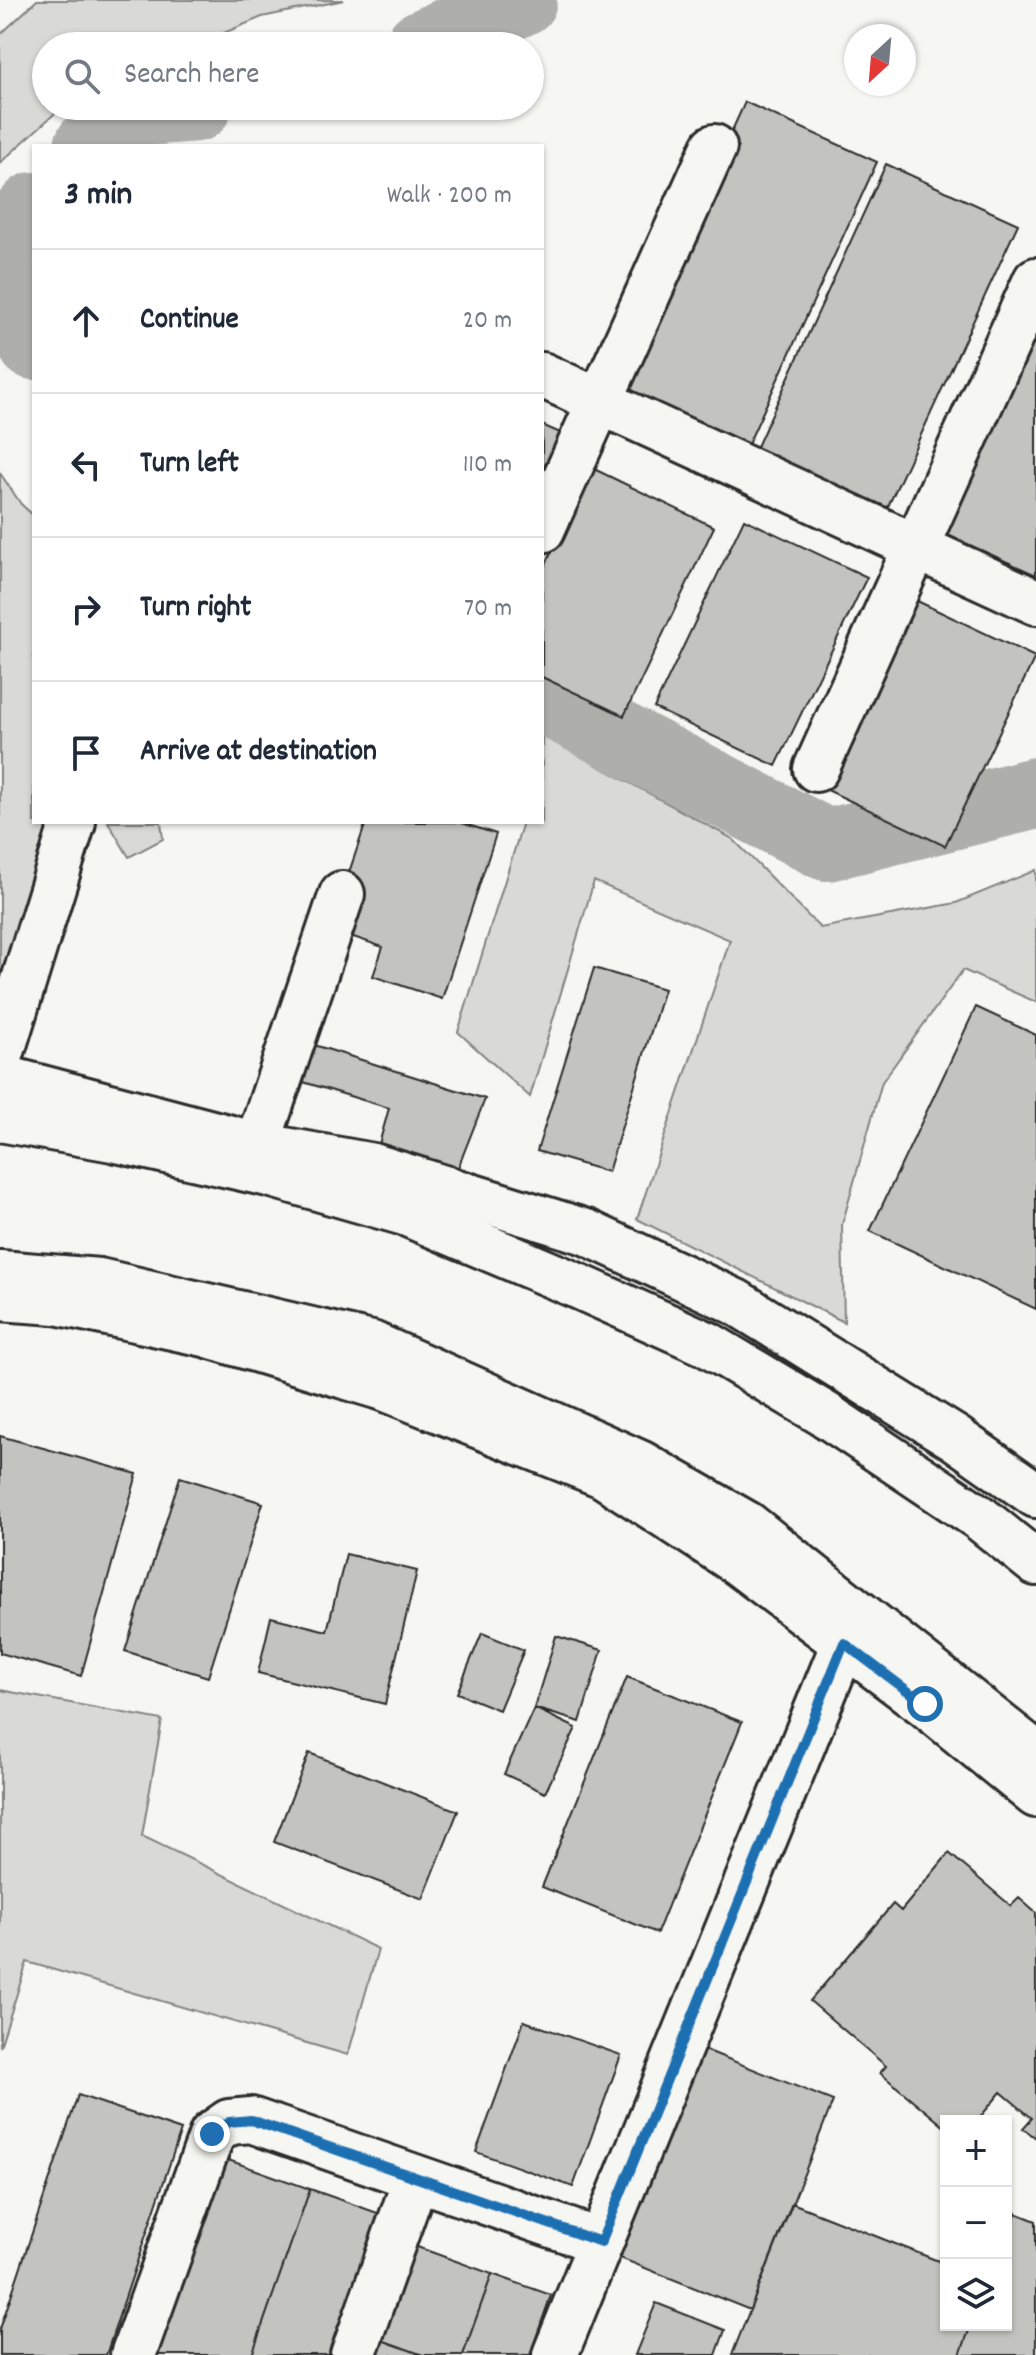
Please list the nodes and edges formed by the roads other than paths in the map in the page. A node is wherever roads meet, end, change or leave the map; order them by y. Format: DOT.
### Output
graph roads {
  1 [pos="714,147"];
  2 [pos="1036,280"];
  3 [pos="544,376"];
  4 [pos="601,402"];
  5 [pos="544,526"];
  6 [pos="916,548"];
  7 [pos="1036,602"];
  8 [pos="816,769"];
  9 [pos="72,824"];
  10 [pos="342,894"];
  11 [pos="0,1058"];
  12 [pos="0,1077"];
  13 [pos="0,1119"];
  14 [pos="257,1145"];
  15 [pos="0,1273"];
  16 [pos="0,1298"];
  17 [pos="1036,1495"];
  18 [pos="1036,1563"];
  19 [pos="844,1643"];
  20 [pos="1036,1754"];
  21 [pos="1036,1795"];
  22 [pos="416,2178"];
  23 [pos="601,2242"];
  24 [pos="133,2355"];
  25 [pos="353,2355"];
  26 [pos="555,2355"];
  1 -- 4 [label="main road"];
  2 -- 6 [label="main road"];
  3 -- 4 [label="main road"];
  4 -- 5 [label="main road"];
  4 -- 6 [label="main road"];
  6 -- 7 [label="main road"];
  6 -- 8 [label="main road"];
  9 -- 11 [label="main road"];
  10 -- 14 [label="main road"];
  12 -- 14 [label="main road"];
  13 -- 18 [label="main road"];
  14 -- 17 [label="main road"];
  15 -- 20 [label="main road"];
  16 -- 19 [label="main road"];
  19 -- 21 [label="main road"];
  19 -- 23 [label="main road"];
  22 -- 23 [label="main road"];
  22 -- 24 [label="main road"];
  22 -- 25 [label="main road"];
  23 -- 26 [label="main road"];
}
